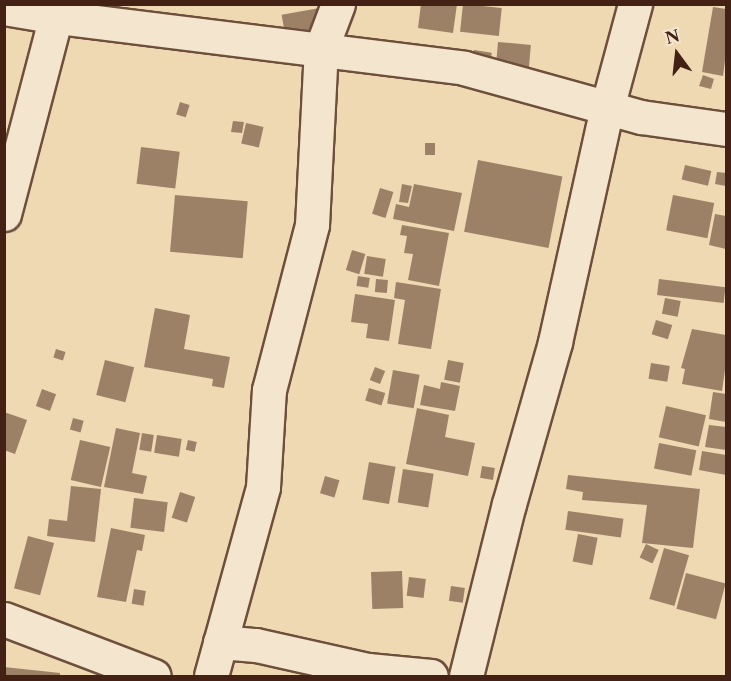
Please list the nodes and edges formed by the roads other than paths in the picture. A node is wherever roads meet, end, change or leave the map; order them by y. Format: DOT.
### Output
graph roads {
  1 [pos="338,4"];
  2 [pos="635,4"];
  3 [pos="4,8"];
  4 [pos="58,11"];
  5 [pos="321,49"];
  6 [pos="607,108"];
  7 [pos="726,129"];
  8 [pos="4,213"];
  9 [pos="4,620"];
  10 [pos="220,642"];
  11 [pos="154,676"];
  12 [pos="211,676"];
  13 [pos="431,676"];
  14 [pos="466,676"];
  1 -- 5 [label="street"];
  2 -- 6 [label="street"];
  3 -- 4 [label="street"];
  4 -- 5 [label="street"];
  4 -- 8 [label="street"];
  5 -- 6 [label="street"];
  5 -- 10 [label="street"];
  6 -- 7 [label="street"];
  6 -- 14 [label="street"];
  9 -- 11 [label="street"];
  10 -- 12 [label="street"];
  10 -- 13 [label="street"];
}
